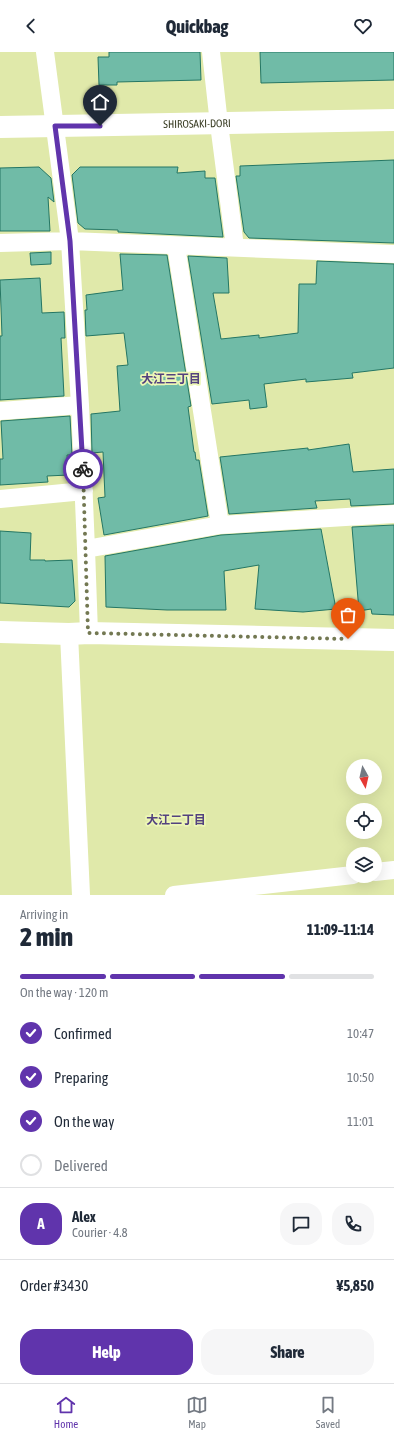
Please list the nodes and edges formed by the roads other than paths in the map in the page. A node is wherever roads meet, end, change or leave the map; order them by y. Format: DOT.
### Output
graph roads {
  1 [pos="45,52"];
  2 [pos="212,52"];
  3 [pos="394,120"];
  4 [pos="219,124"];
  5 [pos="55,126"];
  6 [pos="0,127"];
  7 [pos="70,241"];
  8 [pos="0,243"];
  9 [pos="176,246"];
  10 [pos="235,247"];
  11 [pos="394,254"];
  12 [pos="80,405"];
  13 [pos="0,411"];
  14 [pos="84,491"];
  15 [pos="0,499"];
  16 [pos="394,514"];
  17 [pos="220,525"];
  18 [pos="86,549"];
  19 [pos="0,632"];
  20 [pos="79,634"];
  21 [pos="394,640"];
  22 [pos="394,870"];
  23 [pos="382,871"];
  24 [pos="346,876"];
  25 [pos="81,895"];
  26 [pos="174,895"];
  1 -- 5 [label="street"];
  2 -- 4 [label="street"];
  3 -- 4 [label="street, SHIROSAKI-DORI"];
  4 -- 5 [label="street, SHIROSAKI-DORI"];
  4 -- 10 [label="street"];
  5 -- 6 [label="street, SHIROSAKI-DORI"];
  5 -- 7 [label="street"];
  7 -- 8 [label="street"];
  7 -- 9 [label="street"];
  7 -- 12 [label="street"];
  9 -- 10 [label="street"];
  9 -- 17 [label="street"];
  10 -- 11 [label="street"];
  12 -- 13 [label="street"];
  12 -- 14 [label="street"];
  14 -- 15 [label="street"];
  14 -- 18 [label="street"];
  16 -- 17 [label="street"];
  17 -- 18 [label="street"];
  18 -- 20 [label="street"];
  19 -- 20 [label="street"];
  20 -- 21 [label="street"];
  20 -- 25 [label="street"];
  22 -- 23 [label="street"];
  24 -- 26 [label="street"];
}
